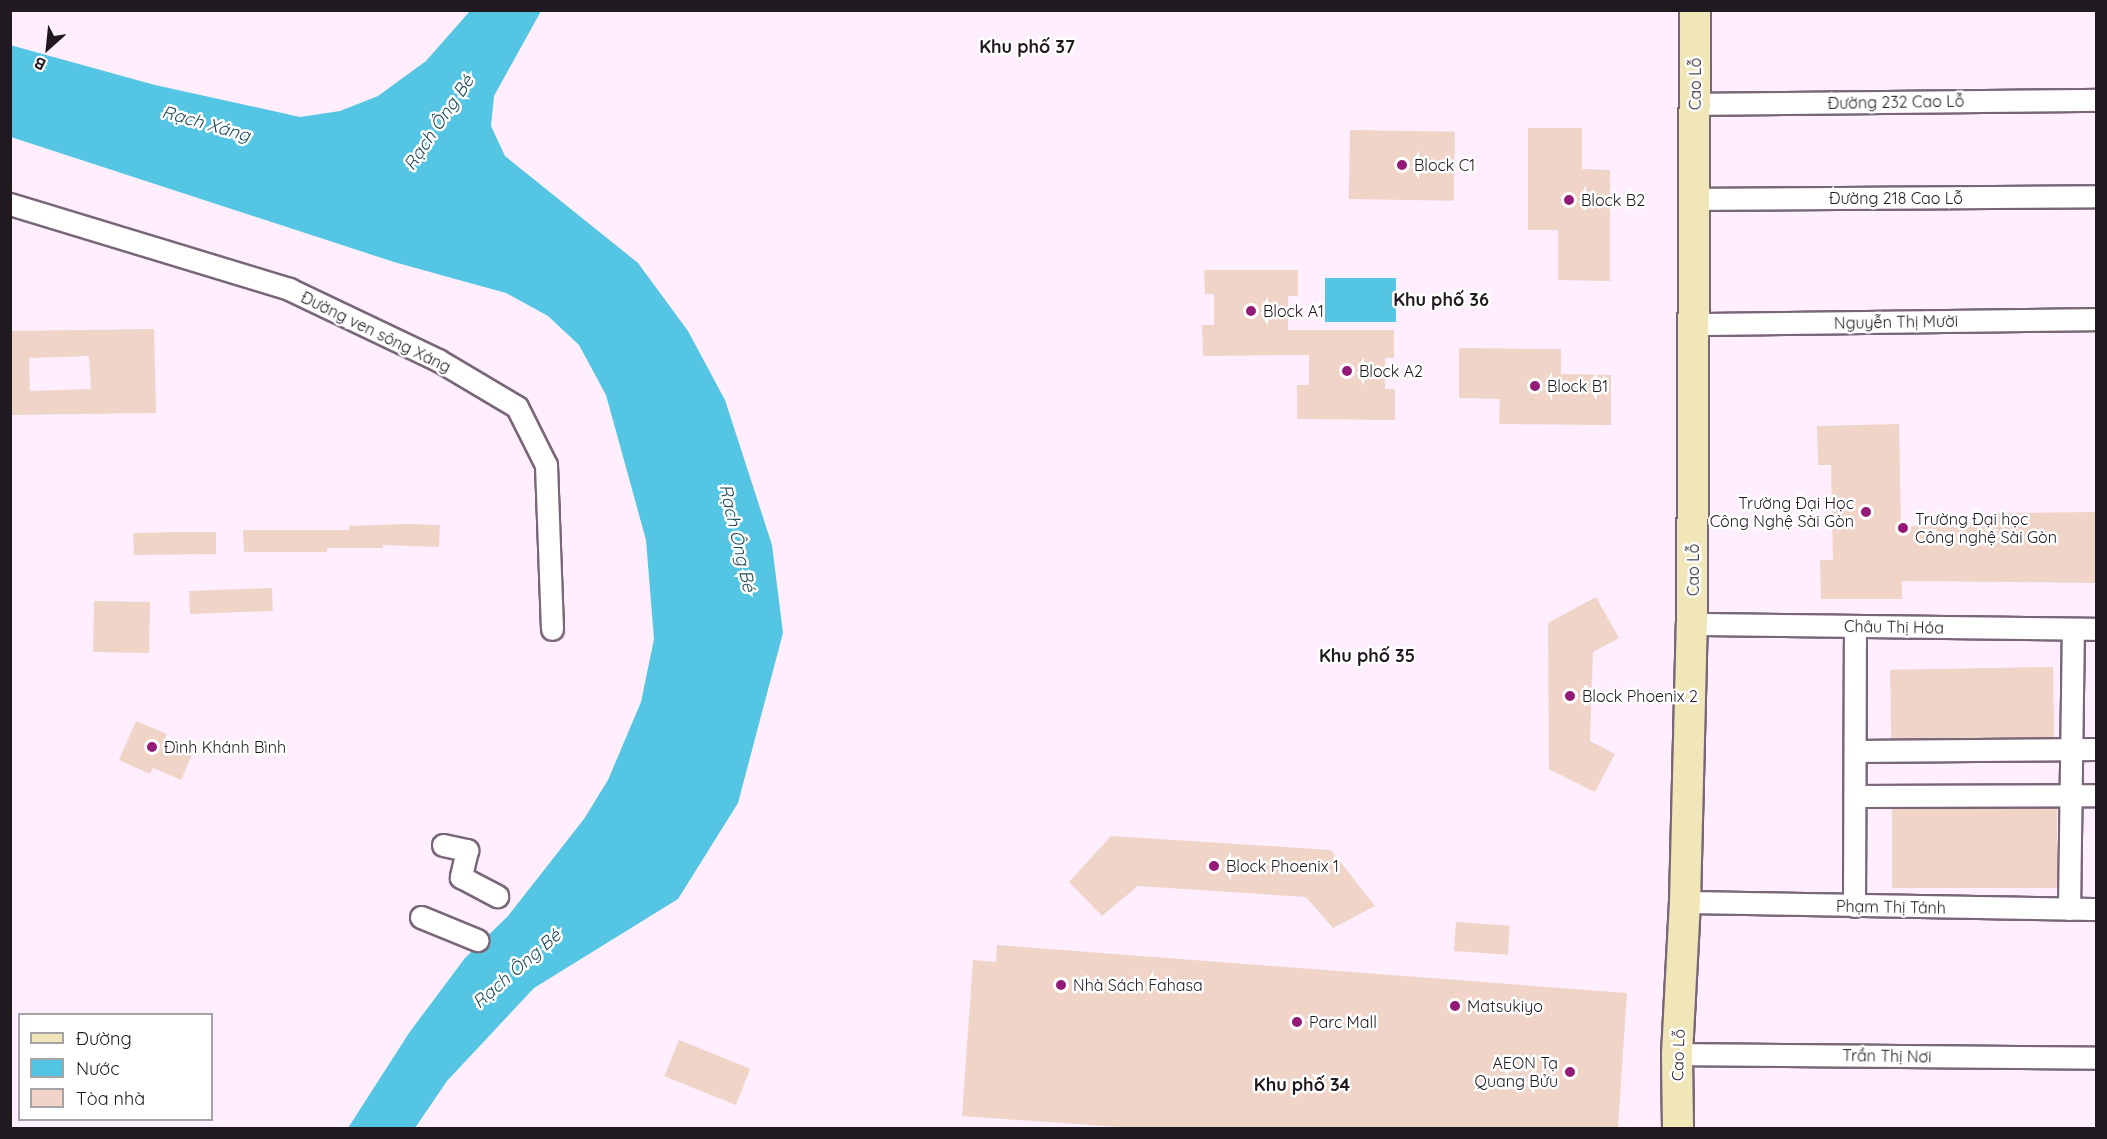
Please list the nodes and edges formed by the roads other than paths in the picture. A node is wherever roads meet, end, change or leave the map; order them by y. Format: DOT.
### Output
graph roads {
  1 [pos="1695,10"];
  2 [pos="2097,100"];
  3 [pos="1696,104"];
  4 [pos="2097,196"];
  5 [pos="1695,199"];
  6 [pos="10,204"];
  7 [pos="2097,319"];
  8 [pos="1695,324"];
  9 [pos="1692,624"];
  10 [pos="1855,626"];
  11 [pos="552,629"];
  12 [pos="2073,630"];
  13 [pos="2097,630"];
  14 [pos="2071,749"];
  15 [pos="2097,749"];
  16 [pos="1855,751"];
  17 [pos="2071,795"];
  18 [pos="2097,795"];
  19 [pos="1855,796"];
  20 [pos="443,845"];
  21 [pos="497,896"];
  22 [pos="1685,902"];
  23 [pos="1854,906"];
  24 [pos="2069,909"];
  25 [pos="2097,909"];
  26 [pos="421,917"];
  27 [pos="477,940"];
  28 [pos="1677,1054"];
  29 [pos="2097,1058"];
  30 [pos="1678,1128"];
  1 -- 3 [label="street, Cao Lỗ"];
  2 -- 3 [label="street, Đường 232 Cao Lỗ"];
  3 -- 5 [label="street, Cao Lỗ"];
  4 -- 5 [label="street, Đường 218 Cao Lỗ"];
  5 -- 8 [label="street, Cao Lỗ"];
  6 -- 11 [label="street, Đường ven sông Xáng"];
  7 -- 8 [label="street, Nguyễn Thị Mười"];
  8 -- 9 [label="street, Cao Lỗ"];
  9 -- 10 [label="street, Châu Thị Hóa"];
  9 -- 22 [label="street, Cao Lỗ"];
  10 -- 12 [label="street, Châu Thị Hóa"];
  10 -- 16 [label="street"];
  12 -- 13 [label="street, Châu Thị Hóa"];
  12 -- 14 [label="street"];
  14 -- 15 [label="street"];
  14 -- 16 [label="street"];
  14 -- 17 [label="street"];
  16 -- 19 [label="street"];
  17 -- 18 [label="street"];
  17 -- 19 [label="street"];
  17 -- 24 [label="street"];
  19 -- 23 [label="street"];
  20 -- 21 [label="street"];
  22 -- 23 [label="street, Phạm Thị Tánh"];
  22 -- 28 [label="street, Cao Lỗ"];
  23 -- 24 [label="street, Phạm Thị Tánh"];
  24 -- 25 [label="street, Phạm Thị Tánh"];
  26 -- 27 [label="street"];
  28 -- 29 [label="street, Trần Thị Nơi"];
  28 -- 30 [label="street, Cao Lỗ"];
}
